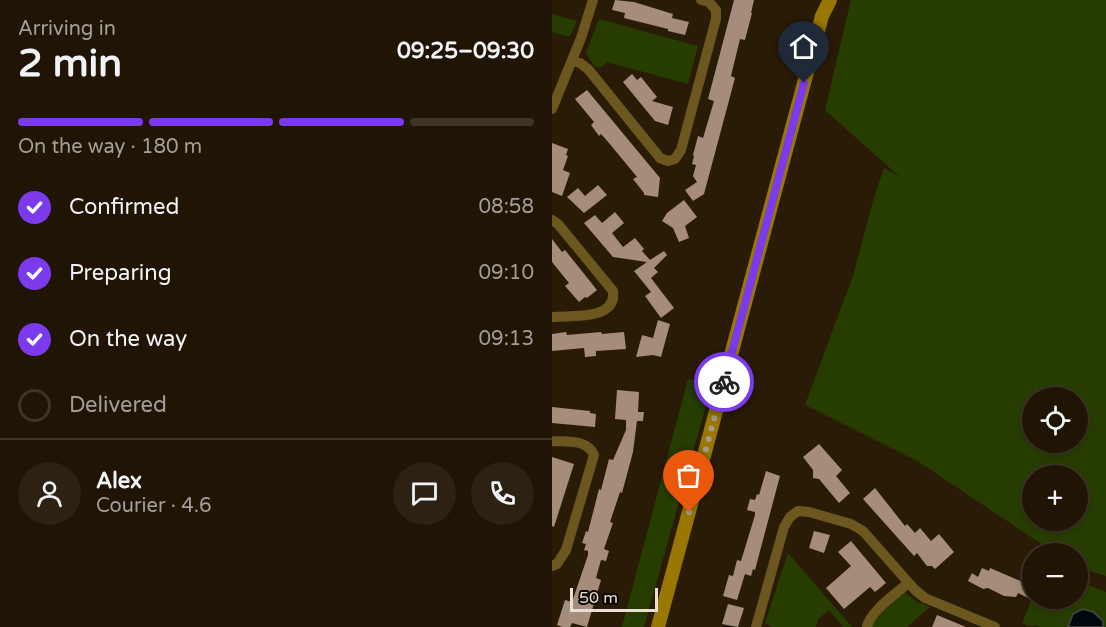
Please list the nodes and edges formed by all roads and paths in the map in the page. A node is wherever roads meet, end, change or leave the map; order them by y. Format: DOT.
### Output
graph roads {
  1 [pos="593,0"];
  2 [pos="701,0"];
  3 [pos="822,0"];
  4 [pos="830,0"];
  5 [pos="822,16"];
  6 [pos="572,61"];
  7 [pos="552,109"];
  8 [pos="552,219"];
  9 [pos="552,317"];
  10 [pos="552,441"];
  11 [pos="552,566"];
  12 [pos="908,582"];
  13 [pos="979,624"];
  14 [pos="658,627"];
  15 [pos="756,627"];
  16 [pos="867,627"];
  17 [pos="995,627"];
  1 -- 6 [label="street"];
  2 -- 6 [label="street"];
  3 -- 5 [label="main road"];
  4 -- 5 [label="main road"];
  5 -- 14 [label="main road"];
  6 -- 7 [label="street"];
  8 -- 9 [label="street"];
  10 -- 11 [label="street"];
  12 -- 13 [label="street"];
  12 -- 15 [label="street"];
  12 -- 16 [label="street"];
  13 -- 17 [label="street"];
}
